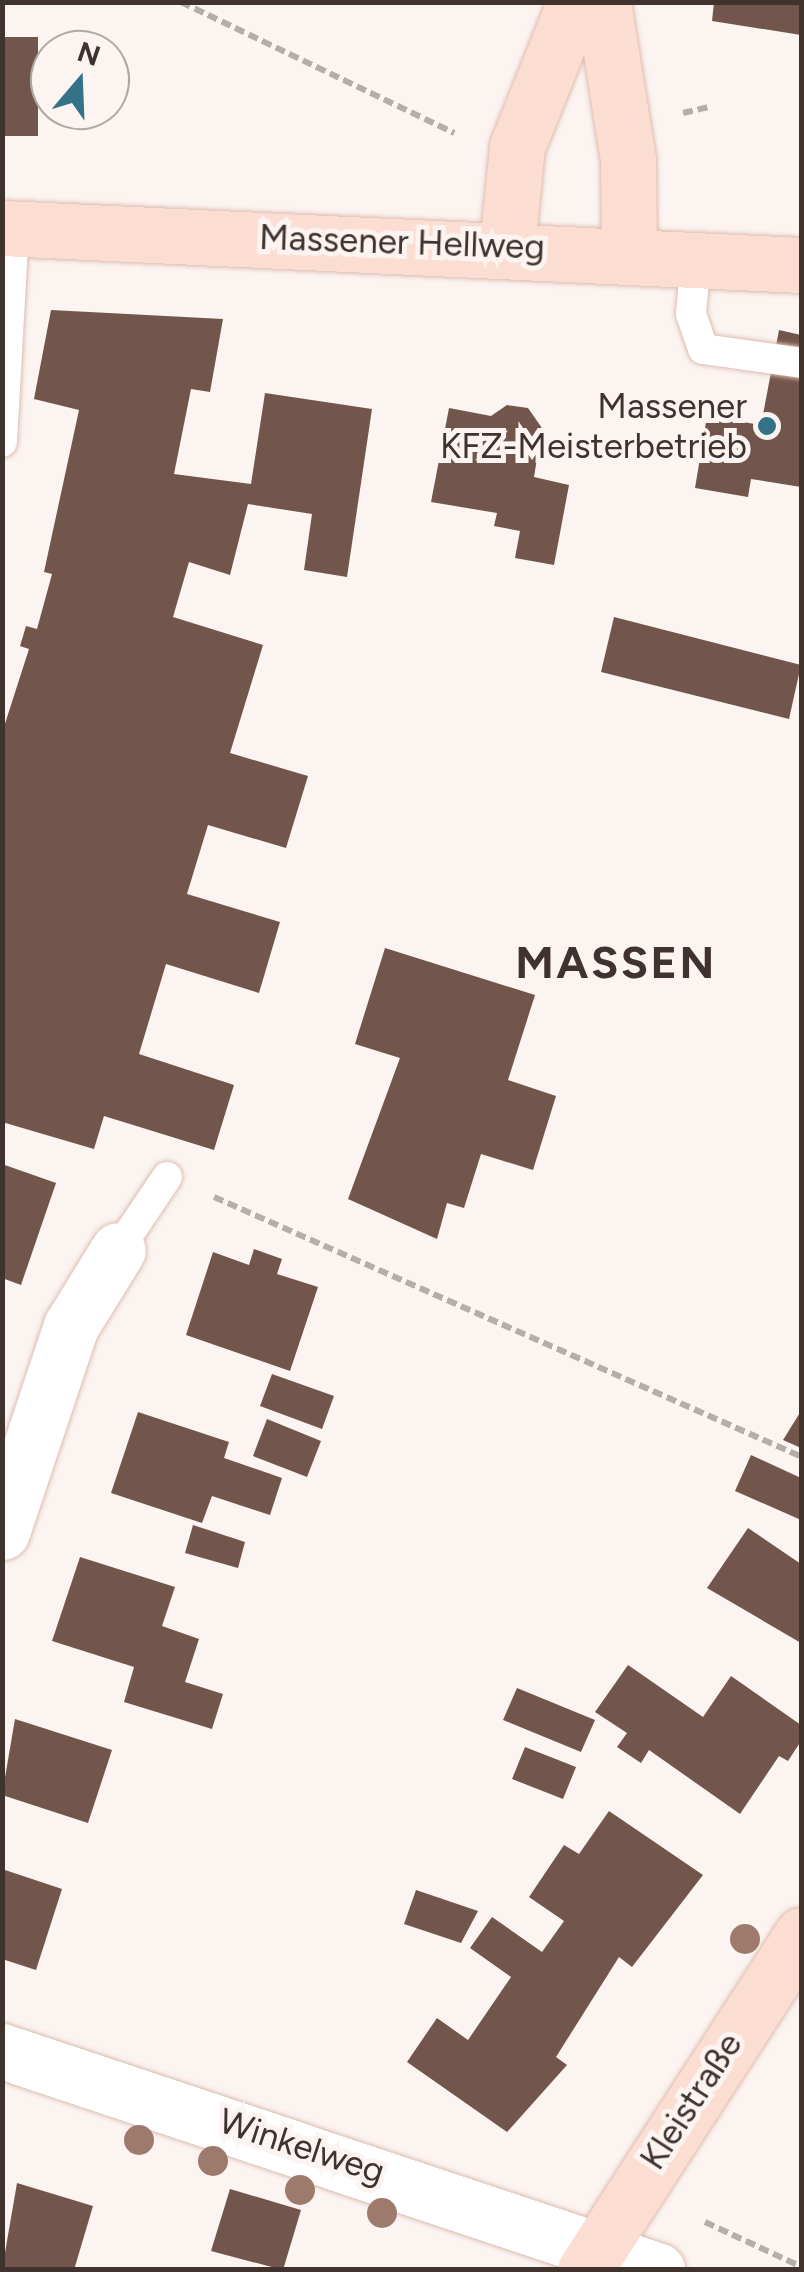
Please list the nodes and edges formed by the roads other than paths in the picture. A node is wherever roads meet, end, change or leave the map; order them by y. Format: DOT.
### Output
graph roads {
  1 [pos="575,2"];
  2 [pos="603,2"];
  3 [pos="8,228"];
  4 [pos="506,246"];
  5 [pos="628,251"];
  6 [pos="696,256"];
  7 [pos="802,265"];
  8 [pos="802,364"];
  9 [pos="2,442"];
  10 [pos="167,1177"];
  11 [pos="118,1250"];
  12 [pos="2,1532"];
  13 [pos="802,1935"];
  14 [pos="2,2051"];
  15 [pos="592,2258"];
  16 [pos="656,2270"];
  1 -- 4 [label="main road"];
  2 -- 5 [label="main road"];
  3 -- 4 [label="main road, Massener Hellweg"];
  3 -- 9 [label="lane"];
  4 -- 5 [label="main road, Massener Hellweg"];
  5 -- 6 [label="main road, Massener Hellweg"];
  6 -- 7 [label="main road, Massener Hellweg"];
  6 -- 8 [label="lane"];
  10 -- 11 [label="lane"];
  11 -- 12 [label="street"];
  13 -- 15 [label="main road, Kleistraße"];
  14 -- 15 [label="street, Winkelweg"];
  15 -- 16 [label="street, Winkelweg"];
}
